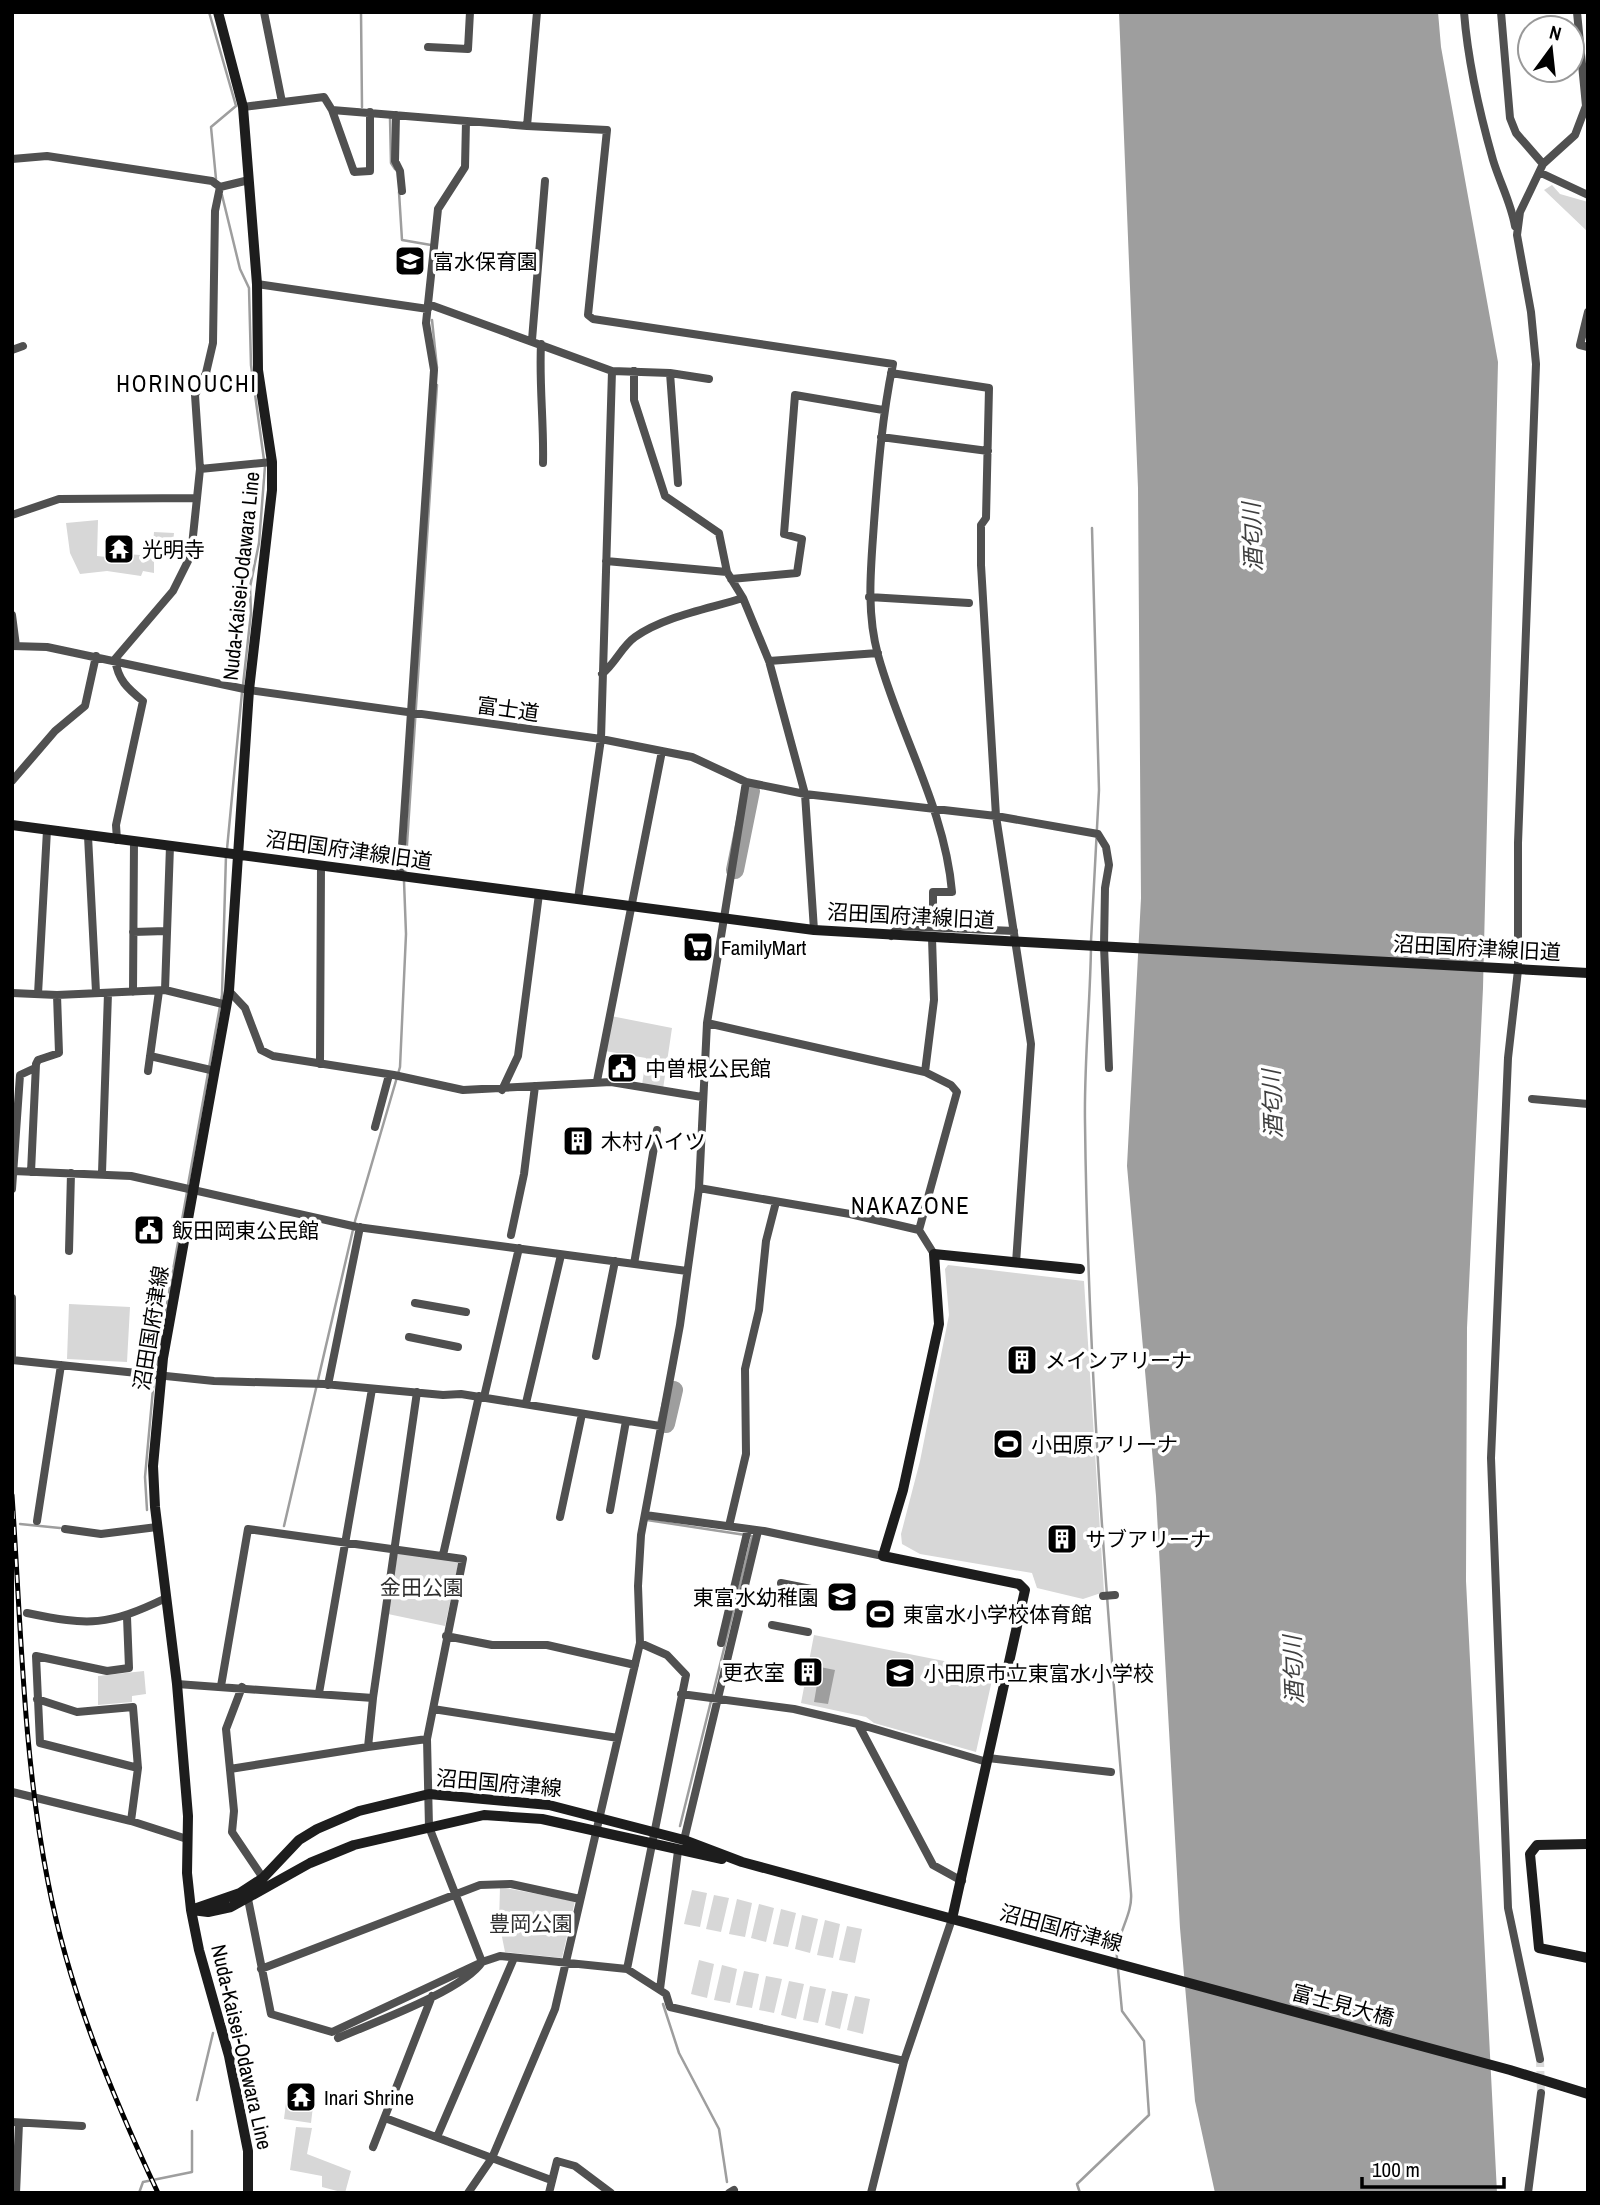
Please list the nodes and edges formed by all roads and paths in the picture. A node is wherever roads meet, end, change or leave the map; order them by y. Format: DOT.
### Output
graph roads {
  1 [pos="218,12"];
  2 [pos="264,12"];
  3 [pos="470,12"];
  4 [pos="537,12"];
  5 [pos="1464,12"];
  6 [pos="1501,12"];
  7 [pos="1577,12"];
  8 [pos="428,47"];
  9 [pos="282,102"];
  10 [pos="243,107"];
  11 [pos="332,110"];
  12 [pos="370,112"];
  13 [pos="396,115"];
  14 [pos="466,121"];
  15 [pos="527,126"];
  16 [pos="12,159"];
  17 [pos="1543,164"];
  18 [pos="1541,173"];
  19 [pos="249,180"];
  20 [pos="545,181"];
  21 [pos="220,187"];
  22 [pos="402,191"];
  23 [pos="1588,195"];
  24 [pos="1517,235"];
  25 [pos="257,284"];
  26 [pos="428,307"];
  27 [pos="1588,312"];
  28 [pos="532,340"];
  29 [pos="541,344"];
  30 [pos="23,346"];
  31 [pos="1588,347"];
  32 [pos="12,351"];
  33 [pos="634,370"];
  34 [pos="612,371"];
  35 [pos="670,373"];
  36 [pos="891,373"];
  37 [pos="709,379"];
  38 [pos="883,410"];
  39 [pos="881,437"];
  40 [pos="988,451"];
  41 [pos="272,462"];
  42 [pos="543,463"];
  43 [pos="200,469"];
  44 [pos="678,483"];
  45 [pos="197,498"];
  46 [pos="12,516"];
  47 [pos="606,561"];
  48 [pos="729,575"];
  49 [pos="869,597"];
  50 [pos="743,598"];
  51 [pos="969,603"];
  52 [pos="12,615"];
  53 [pos="14,646"];
  54 [pos="878,653"];
  55 [pos="96,656"];
  56 [pos="115,659"];
  57 [pos="769,661"];
  58 [pos="602,674"];
  59 [pos="249,689"];
  60 [pos="414,714"];
  61 [pos="601,738"];
  62 [pos="662,751"];
  63 [pos="12,781"];
  64 [pos="746,782"];
  65 [pos="805,794"];
  66 [pos="932,808"];
  67 [pos="996,816"];
  68 [pos="12,825"];
  69 [pos="47,830"];
  70 [pos="88,836"];
  71 [pos="117,839"];
  72 [pos="134,841"];
  73 [pos="170,846"];
  74 [pos="236,854"];
  75 [pos="321,864"];
  76 [pos="405,877"];
  77 [pos="540,894"];
  78 [pos="578,899"];
  79 [pos="631,905"];
  80 [pos="723,918"];
  81 [pos="814,930"];
  82 [pos="166,931"];
  83 [pos="1014,931"];
  84 [pos="133,932"];
  85 [pos="932,932"];
  86 [pos="1101,946"];
  87 [pos="1518,970"];
  88 [pos="1588,973"];
  89 [pos="162,991"];
  90 [pos="229,991"];
  91 [pos="96,992"];
  92 [pos="133,992"];
  93 [pos="12,993"];
  94 [pos="108,993"];
  95 [pos="37,994"];
  96 [pos="57,995"];
  97 [pos="227,1005"];
  98 [pos="707,1023"];
  99 [pos="150,1056"];
  100 [pos="320,1064"];
  101 [pos="35,1068"];
  102 [pos="1109,1068"];
  103 [pos="148,1071"];
  104 [pos="215,1071"];
  105 [pos="925,1072"];
  106 [pos="395,1075"];
  107 [pos="597,1082"];
  108 [pos="536,1086"];
  109 [pos="502,1090"];
  110 [pos="702,1097"];
  111 [pos="1532,1099"];
  112 [pos="1588,1104"];
  113 [pos="375,1127"];
  114 [pos="657,1130"];
  115 [pos="13,1171"];
  116 [pos="31,1172"];
  117 [pos="71,1173"];
  118 [pos="102,1173"];
  119 [pos="699,1188"];
  120 [pos="12,1189"];
  121 [pos="194,1190"];
  122 [pos="776,1202"];
  123 [pos="355,1227"];
  124 [pos="919,1230"];
  125 [pos="511,1235"];
  126 [pos="519,1248"];
  127 [pos="69,1251"];
  128 [pos="934,1254"];
  129 [pos="561,1255"];
  130 [pos="615,1261"];
  131 [pos="1016,1263"];
  132 [pos="634,1264"];
  133 [pos="1080,1269"];
  134 [pos="687,1271"];
  135 [pos="12,1298"];
  136 [pos="415,1303"];
  137 [pos="466,1312"];
  138 [pos="410,1337"];
  139 [pos="458,1347"];
  140 [pos="596,1356"];
  141 [pos="12,1360"];
  142 [pos="61,1365"];
  143 [pos="161,1376"];
  144 [pos="326,1385"];
  145 [pos="372,1389"];
  146 [pos="417,1392"];
  147 [pos="481,1397"];
  148 [pos="526,1403"];
  149 [pos="582,1414"];
  150 [pos="626,1421"];
  151 [pos="660,1426"];
  152 [pos="610,1510"];
  153 [pos="645,1515"];
  154 [pos="560,1517"];
  155 [pos="37,1521"];
  156 [pos="729,1526"];
  157 [pos="157,1527"];
  158 [pos="65,1529"];
  159 [pos="758,1531"];
  160 [pos="747,1533"];
  161 [pos="345,1542"];
  162 [pos="394,1549"];
  163 [pos="443,1555"];
  164 [pos="883,1556"];
  165 [pos="780,1583"];
  166 [pos="816,1590"];
  167 [pos="1115,1595"];
  168 [pos="1103,1596"];
  169 [pos="166,1598"];
  170 [pos="27,1613"];
  171 [pos="127,1617"];
  172 [pos="772,1625"];
  173 [pos="808,1632"];
  174 [pos="446,1636"];
  175 [pos="640,1643"];
  176 [pos="722,1643"];
  177 [pos="635,1665"];
  178 [pos="177,1684"];
  179 [pos="220,1686"];
  180 [pos="242,1687"];
  181 [pos="318,1693"];
  182 [pos="681,1694"];
  183 [pos="373,1698"];
  184 [pos="37,1699"];
  185 [pos="718,1699"];
  186 [pos="433,1709"];
  187 [pos="858,1724"];
  188 [pos="618,1738"];
  189 [pos="427,1739"];
  190 [pos="368,1747"];
  191 [pos="988,1760"];
  192 [pos="138,1768"];
  193 [pos="230,1769"];
  194 [pos="1111,1772"];
  195 [pos="12,1791"];
  196 [pos="429,1794"];
  197 [pos="600,1816"];
  198 [pos="131,1821"];
  199 [pos="429,1827"];
  200 [pos="597,1830"];
  201 [pos="654,1831"];
  202 [pos="685,1834"];
  203 [pos="187,1839"];
  204 [pos="651,1844"];
  205 [pos="1588,1844"];
  206 [pos="678,1851"];
  207 [pos="742,1862"];
  208 [pos="263,1878"];
  209 [pos="962,1881"];
  210 [pos="454,1893"];
  211 [pos="248,1899"];
  212 [pos="580,1899"];
  213 [pos="191,1910"];
  214 [pos="953,1919"];
  215 [pos="514,1958"];
  216 [pos="1588,1958"];
  217 [pos="482,1962"];
  218 [pos="566,1964"];
  219 [pos="261,1969"];
  220 [pos="627,1969"];
  221 [pos="1167,1977"];
  222 [pos="660,1989"];
  223 [pos="432,1996"];
  224 [pos="338,2038"];
  225 [pos="1541,2059"];
  226 [pos="904,2061"];
  227 [pos="1510,2070"];
  228 [pos="1588,2087"];
  229 [pos="1541,2093"];
  230 [pos="1588,2094"];
  231 [pos="384,2118"];
  232 [pos="15,2122"];
  233 [pos="82,2126"];
  234 [pos="437,2137"];
  235 [pos="373,2147"];
  236 [pos="492,2158"];
  237 [pos="551,2180"];
  238 [pos="16,2193"];
  239 [pos="248,2193"];
  240 [pos="468,2193"];
  241 [pos="549,2193"];
  242 [pos="611,2193"];
  243 [pos="871,2193"];
  244 [pos="1528,2193"];
  1 -- 10 [label="main road, Nuda-Kaisei-Odawara Line"];
  2 -- 9 [label="street"];
  3 -- 8 [label="street"];
  4 -- 15 [label="street"];
  5 -- 24 [label="street"];
  6 -- 17 [label="street"];
  7 -- 17 [label="street"];
  9 -- 10 [label="street"];
  9 -- 11 [label="street"];
  10 -- 19 [label="main road, Nuda-Kaisei-Odawara Line"];
  11 -- 12 [label="street"];
  11 -- 12 [label="street"];
  12 -- 13 [label="street"];
  13 -- 14 [label="street"];
  13 -- 22 [label="street"];
  14 -- 15 [label="street"];
  14 -- 26 [label="street"];
  15 -- 36 [label="street"];
  16 -- 21 [label="street"];
  17 -- 18 [label="street"];
  18 -- 23 [label="street"];
  18 -- 24 [label="street"];
  19 -- 21 [label="street"];
  19 -- 25 [label="main road, Nuda-Kaisei-Odawara Line"];
  20 -- 28 [label="street"];
  21 -- 43 [label="street"];
  24 -- 87 [label="street"];
  25 -- 26 [label="street"];
  25 -- 41 [label="main road, Nuda-Kaisei-Odawara Line"];
  26 -- 28 [label="street"];
  26 -- 60 [label="street"];
  27 -- 31 [label="street"];
  28 -- 29 [label="street"];
  29 -- 34 [label="street"];
  29 -- 42 [label="street"];
  30 -- 32 [label="street"];
  33 -- 34 [label="street"];
  33 -- 35 [label="street"];
  33 -- 48 [label="street"];
  34 -- 47 [label="street"];
  35 -- 37 [label="street"];
  35 -- 44 [label="street"];
  36 -- 38 [label="street"];
  36 -- 40 [label="street"];
  38 -- 39 [label="street"];
  38 -- 48 [label="street"];
  39 -- 40 [label="street"];
  39 -- 49 [label="street"];
  40 -- 67 [label="street"];
  41 -- 43 [label="street"];
  41 -- 59 [label="main road, Nuda-Kaisei-Odawara Line"];
  43 -- 45 [label="street"];
  45 -- 46 [label="street"];
  45 -- 56 [label="street"];
  47 -- 48 [label="street"];
  47 -- 58 [label="street"];
  48 -- 50 [label="street"];
  49 -- 51 [label="street"];
  49 -- 54 [label="street"];
  50 -- 57 [label="street"];
  50 -- 58 [label="street"];
  52 -- 53 [label="street"];
  53 -- 55 [label="street, 富士道"];
  54 -- 57 [label="street"];
  54 -- 66 [label="street"];
  55 -- 56 [label="street, 富士道"];
  55 -- 63 [label="street"];
  56 -- 59 [label="street, 富士道"];
  56 -- 71 [label="street"];
  57 -- 65 [label="street"];
  58 -- 61 [label="street"];
  59 -- 60 [label="street, 富士道"];
  59 -- 74 [label="main road, Nuda-Kaisei-Odawara Line"];
  60 -- 61 [label="street, 富士道"];
  60 -- 76 [label="street"];
  61 -- 62 [label="street, 富士道"];
  61 -- 78 [label="street"];
  62 -- 64 [label="street, 富士道"];
  62 -- 79 [label="street"];
  64 -- 65 [label="street, 富士道"];
  64 -- 80 [label="street"];
  65 -- 66 [label="street, 富士道"];
  65 -- 81 [label="street"];
  66 -- 67 [label="street, 富士道"];
  66 -- 85 [label="street"];
  67 -- 83 [label="street"];
  67 -- 86 [label="street, 富士道"];
  68 -- 69 [label="main road"];
  69 -- 70 [label="main road"];
  69 -- 95 [label="street"];
  70 -- 71 [label="main road"];
  70 -- 91 [label="street"];
  71 -- 72 [label="main road"];
  72 -- 73 [label="main road"];
  72 -- 84 [label="street"];
  73 -- 74 [label="main road"];
  73 -- 82 [label="street"];
  74 -- 75 [label="main road, 沼田国府津線旧道"];
  74 -- 90 [label="main road, 沼田国府津線"];
  75 -- 76 [label="main road, 沼田国府津線旧道"];
  75 -- 100 [label="street"];
  76 -- 77 [label="main road, 沼田国府津線旧道"];
  77 -- 78 [label="main road, 沼田国府津線旧道"];
  77 -- 109 [label="street"];
  78 -- 79 [label="main road, 沼田国府津線旧道"];
  79 -- 80 [label="main road, 沼田国府津線旧道"];
  79 -- 107 [label="street"];
  80 -- 81 [label="main road, 沼田国府津線旧道"];
  80 -- 98 [label="street"];
  81 -- 85 [label="main road, 沼田国府津線旧道"];
  82 -- 84 [label="street"];
  82 -- 89 [label="street"];
  83 -- 85 [label="street"];
  83 -- 131 [label="street"];
  84 -- 92 [label="street"];
  85 -- 86 [label="main road, 沼田国府津線旧道, bridge"];
  85 -- 105 [label="street"];
  86 -- 87 [label="main road, 沼田国府津線旧道"];
  86 -- 102 [label="street, 富士道"];
  87 -- 88 [label="main road, 沼田国府津線旧道"];
  87 -- 225 [label="street"];
  89 -- 92 [label="street"];
  89 -- 97 [label="street"];
  89 -- 99 [label="street"];
  90 -- 97 [label="main road, 沼田国府津線"];
  90 -- 100 [label="street"];
  91 -- 94 [label="street"];
  91 -- 96 [label="street"];
  92 -- 94 [label="street"];
  93 -- 95 [label="street"];
  94 -- 118 [label="street"];
  95 -- 96 [label="street"];
  96 -- 101 [label="street"];
  97 -- 104 [label="main road, 沼田国府津線"];
  98 -- 105 [label="street"];
  98 -- 110 [label="street"];
  99 -- 103 [label="street"];
  99 -- 104 [label="street"];
  100 -- 106 [label="street"];
  101 -- 115 [label="street"];
  101 -- 116 [label="street"];
  104 -- 121 [label="main road, 沼田国府津線"];
  105 -- 124 [label="street"];
  106 -- 109 [label="street"];
  106 -- 113 [label="street"];
  107 -- 108 [label="street"];
  107 -- 110 [label="street"];
  108 -- 109 [label="street"];
  108 -- 125 [label="street"];
  110 -- 119 [label="street"];
  111 -- 112 [label="street"];
  114 -- 132 [label="street"];
  115 -- 116 [label="street"];
  115 -- 120 [label="street"];
  116 -- 117 [label="street"];
  117 -- 118 [label="street"];
  117 -- 127 [label="street"];
  118 -- 121 [label="street"];
  119 -- 122 [label="street"];
  119 -- 134 [label="street"];
  121 -- 123 [label="street"];
  121 -- 143 [label="main road, 沼田国府津線"];
  122 -- 124 [label="street"];
  122 -- 156 [label="street"];
  123 -- 126 [label="street"];
  123 -- 144 [label="street"];
  124 -- 128 [label="street"];
  126 -- 129 [label="street"];
  126 -- 147 [label="street"];
  128 -- 131 [label="main road"];
  128 -- 164 [label="main road"];
  129 -- 130 [label="street"];
  129 -- 148 [label="street"];
  130 -- 132 [label="street"];
  130 -- 140 [label="street"];
  131 -- 133 [label="main road"];
  132 -- 134 [label="street"];
  134 -- 151 [label="street"];
  135 -- 141 [label="street"];
  136 -- 137 [label="street"];
  138 -- 139 [label="street"];
  141 -- 142 [label="street"];
  142 -- 143 [label="street"];
  142 -- 155 [label="street"];
  143 -- 144 [label="street"];
  143 -- 157 [label="main road, 沼田国府津線"];
  144 -- 145 [label="street"];
  145 -- 146 [label="street"];
  145 -- 161 [label="street"];
  146 -- 147 [label="street"];
  146 -- 162 [label="street"];
  147 -- 148 [label="street"];
  147 -- 163 [label="street"];
  148 -- 149 [label="street"];
  149 -- 150 [label="street"];
  149 -- 154 [label="street"];
  150 -- 151 [label="street"];
  150 -- 152 [label="street"];
  151 -- 153 [label="street"];
  153 -- 156 [label="street"];
  153 -- 175 [label="street"];
  156 -- 160 [label="street"];
  157 -- 158 [label="street"];
  157 -- 169 [label="main road, 沼田国府津線"];
  159 -- 160 [label="street"];
  159 -- 164 [label="street"];
  159 -- 185 [label="street"];
  160 -- 176 [label="street"];
  161 -- 162 [label="street"];
  161 -- 179 [label="street"];
  161 -- 181 [label="street"];
  162 -- 163 [label="street"];
  162 -- 183 [label="street"];
  163 -- 174 [label="street"];
  164 -- 191 [label="main road"];
  165 -- 166 [label="street"];
  167 -- 168 [label="street"];
  169 -- 171 [label="street"];
  169 -- 178 [label="main road, 沼田国府津線"];
  170 -- 171 [label="street"];
  171 -- 184 [label="street"];
  172 -- 173 [label="street"];
  174 -- 177 [label="street"];
  174 -- 186 [label="street"];
  175 -- 177 [label="street"];
  175 -- 182 [label="street"];
  177 -- 188 [label="street"];
  178 -- 179 [label="street"];
  178 -- 203 [label="main road, 沼田国府津線"];
  179 -- 180 [label="street"];
  180 -- 181 [label="street"];
  180 -- 193 [label="street"];
  181 -- 183 [label="street"];
  182 -- 185 [label="street"];
  182 -- 201 [label="street"];
  183 -- 190 [label="street"];
  184 -- 192 [label="street"];
  184 -- 192 [label="street"];
  185 -- 187 [label="street"];
  185 -- 202 [label="street"];
  186 -- 188 [label="street"];
  186 -- 189 [label="street"];
  187 -- 191 [label="street"];
  187 -- 209 [label="street"];
  188 -- 197 [label="street"];
  189 -- 190 [label="street"];
  189 -- 196 [label="street"];
  190 -- 193 [label="street"];
  191 -- 194 [label="street"];
  191 -- 209 [label="main road"];
  192 -- 198 [label="street"];
  193 -- 208 [label="street"];
  195 -- 198 [label="street"];
  196 -- 197 [label="main road, 沼田国府津線"];
  196 -- 199 [label="street"];
  196 -- 208 [label="main road, 沼田国府津線"];
  197 -- 200 [label="street"];
  197 -- 201 [label="main road, 沼田国府津線"];
  198 -- 203 [label="street"];
  199 -- 200 [label="main road, 沼田国府津線"];
  199 -- 210 [label="street"];
  199 -- 211 [label="main road, 沼田国府津線"];
  200 -- 204 [label="main road, 沼田国府津線"];
  200 -- 212 [label="street"];
  201 -- 202 [label="main road, 沼田国府津線"];
  201 -- 204 [label="street"];
  202 -- 207 [label="main road, 沼田国府津線"];
  203 -- 213 [label="main road, 沼田国府津線"];
  204 -- 206 [label="main road, 沼田国府津線"];
  204 -- 220 [label="street"];
  205 -- 216 [label="main road"];
  206 -- 207 [label="main road, 沼田国府津線"];
  206 -- 222 [label="street"];
  207 -- 214 [label="main road, 沼田国府津線"];
  208 -- 213 [label="main road, 沼田国府津線"];
  209 -- 214 [label="main road"];
  210 -- 212 [label="street"];
  210 -- 217 [label="street"];
  210 -- 219 [label="street"];
  211 -- 213 [label="main road, 沼田国府津線"];
  211 -- 219 [label="street"];
  212 -- 218 [label="street"];
  213 -- 239 [label="main road, Nuda-Kaisei-Odawara Line"];
  214 -- 221 [label="main road, 沼田国府津線"];
  214 -- 226 [label="street"];
  215 -- 217 [label="street"];
  215 -- 218 [label="street"];
  215 -- 234 [label="street"];
  217 -- 219 [label="street"];
  217 -- 223 [label="street"];
  218 -- 220 [label="street"];
  218 -- 236 [label="street"];
  220 -- 222 [label="street"];
  221 -- 227 [label="main road, 富士見大橋"];
  222 -- 226 [label="street"];
  223 -- 224 [label="street"];
  223 -- 231 [label="street"];
  226 -- 243 [label="street"];
  227 -- 228 [label="main road"];
  227 -- 230 [label="main road"];
  229 -- 244 [label="street"];
  231 -- 234 [label="street"];
  231 -- 235 [label="street"];
  232 -- 233 [label="street"];
  232 -- 238 [label="street"];
  234 -- 236 [label="street"];
  236 -- 237 [label="street"];
  236 -- 240 [label="street"];
  237 -- 241 [label="street"];
  237 -- 242 [label="street"];
}
